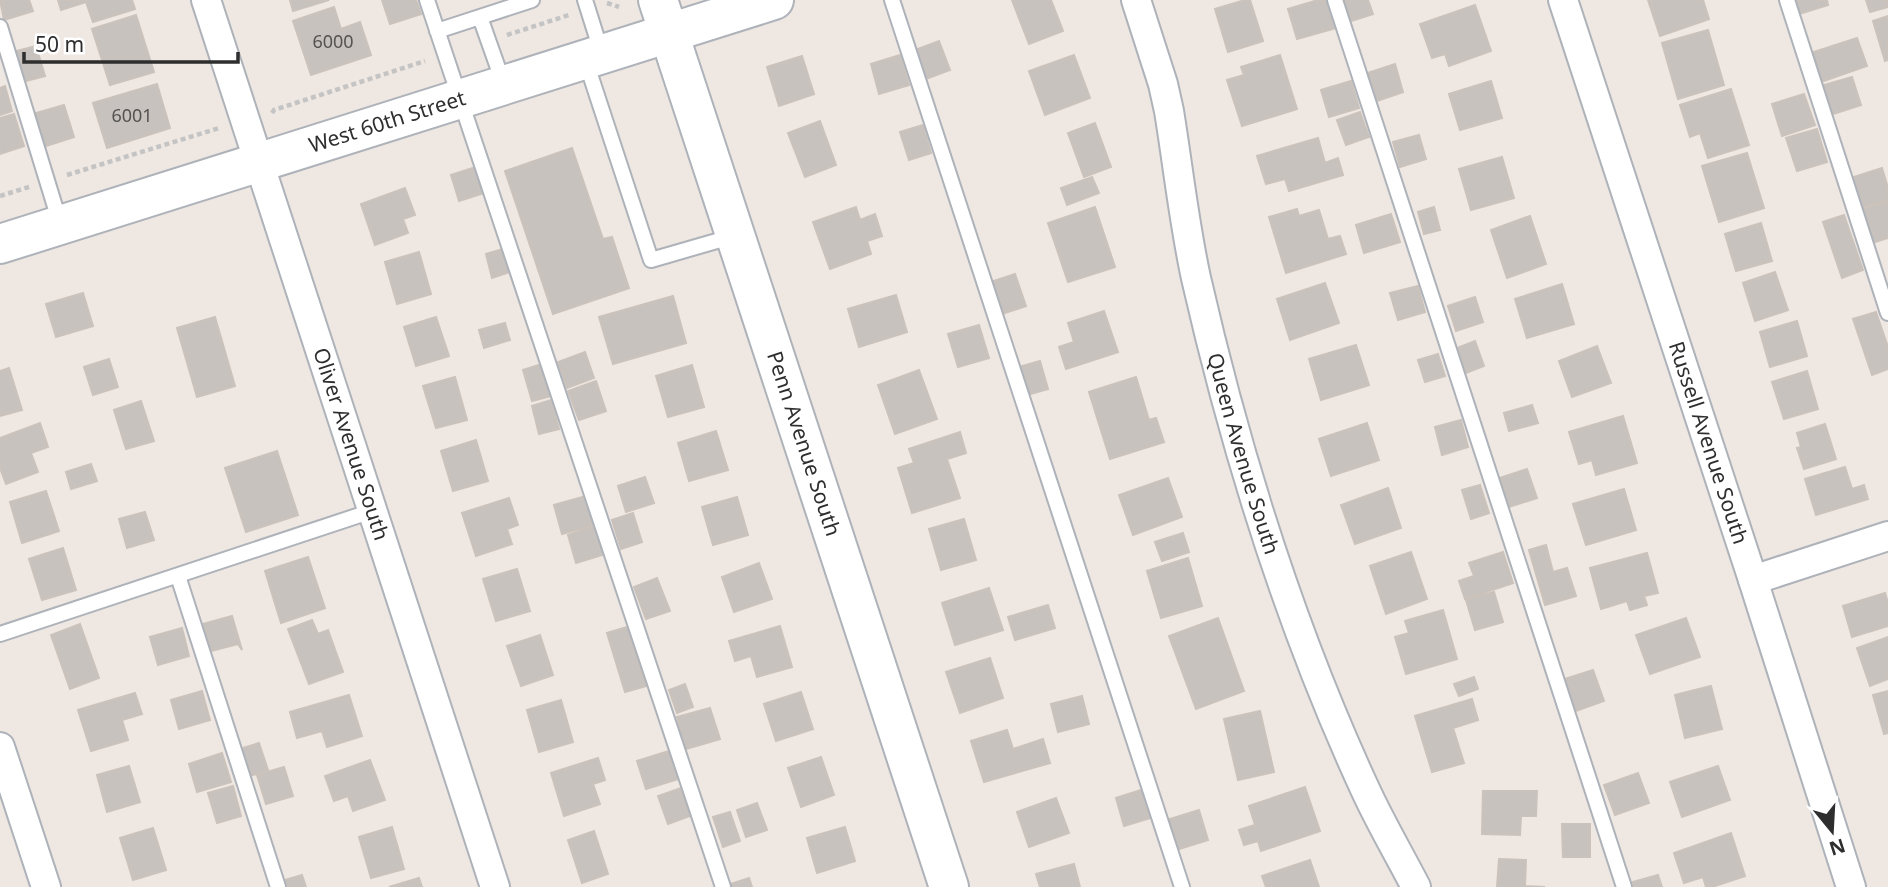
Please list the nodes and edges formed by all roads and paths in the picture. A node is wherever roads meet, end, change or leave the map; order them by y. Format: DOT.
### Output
graph roads {
  1 [pos="206,0"];
  2 [pos="428,0"];
  3 [pos="585,0"];
  4 [pos="774,0"];
  5 [pos="892,0"];
  6 [pos="1136,0"];
  7 [pos="1335,0"];
  8 [pos="1563,0"];
  9 [pos="1787,0"];
  10 [pos="526,1"];
  11 [pos="480,17"];
  12 [pos="664,17"];
  13 [pos="0,27"];
  14 [pos="437,31"];
  15 [pos="594,58"];
  16 [pos="504,86"];
  17 [pos="460,100"];
  18 [pos="225,129"];
  19 [pos="258,164"];
  20 [pos="48,181"];
  21 [pos="0,197"];
  22 [pos="61,225"];
  23 [pos="735,235"];
  24 [pos="0,244"];
  25 [pos="1888,313"];
  26 [pos="372,511"];
  27 [pos="1888,536"];
  28 [pos="178,576"];
  29 [pos="1753,580"];
  30 [pos="0,634"];
  31 [pos="0,747"];
  32 [pos="46,887"];
  33 [pos="278,887"];
  34 [pos="495,887"];
  35 [pos="723,887"];
  36 [pos="949,887"];
  37 [pos="1182,887"];
  38 [pos="1416,887"];
  39 [pos="1624,887"];
  40 [pos="1851,887"];
  1 -- 19 [label="street, Oliver Avenue South"];
  2 -- 14 [label="lane"];
  3 -- 15 [label="lane"];
  4 -- 12 [label="main road, West 60th Street"];
  5 -- 37 [label="lane"];
  6 -- 38 [label="street, Queen Avenue South"];
  7 -- 39 [label="lane"];
  8 -- 29 [label="street, Russell Avenue South"];
  9 -- 25 [label="lane"];
  10 -- 11 [label="lane"];
  11 -- 14 [label="lane"];
  11 -- 16 [label="lane"];
  12 -- 15 [label="main road, West 60th Street"];
  12 -- 23 [label="main road, Penn Avenue South"];
  13 -- 20 [label="lane"];
  14 -- 17 [label="lane"];
  15 -- 16 [label="main road, West 60th Street"];
  15 -- 23 [label="lane"];
  16 -- 17 [label="main road, West 60th Street"];
  17 -- 19 [label="main road, West 60th Street"];
  17 -- 35 [label="lane"];
  18 -- 20 [label="path"];
  19 -- 22 [label="main road, West 60th Street"];
  19 -- 26 [label="street, Oliver Avenue South"];
  20 -- 21 [label="path"];
  20 -- 22 [label="lane"];
  22 -- 24 [label="main road, West 60th Street"];
  23 -- 36 [label="main road, Penn Avenue South"];
  26 -- 28 [label="lane"];
  26 -- 34 [label="street, Oliver Avenue South"];
  27 -- 29 [label="street"];
  28 -- 30 [label="lane"];
  28 -- 33 [label="lane"];
  29 -- 40 [label="street, Russell Avenue South"];
  31 -- 32 [label="street"];
}
